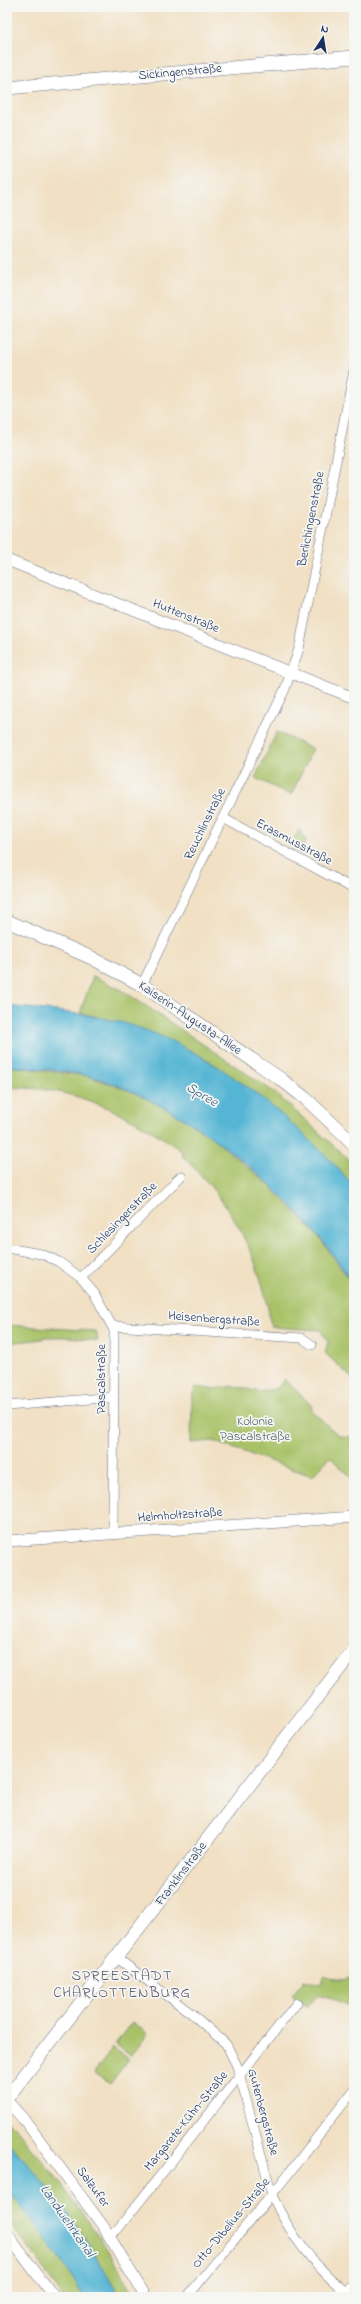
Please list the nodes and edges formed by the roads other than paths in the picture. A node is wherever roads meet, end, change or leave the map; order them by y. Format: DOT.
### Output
graph roads {
  1 [pos="354,57"];
  2 [pos="7,88"];
  3 [pos="354,370"];
  4 [pos="7,560"];
  5 [pos="290,673"];
  6 [pos="354,698"];
  7 [pos="222,818"];
  8 [pos="354,889"];
  9 [pos="7,921"];
  10 [pos="142,985"];
  11 [pos="354,1144"];
  12 [pos="181,1176"];
  13 [pos="7,1248"];
  14 [pos="81,1278"];
  15 [pos="113,1326"];
  16 [pos="312,1345"];
  17 [pos="114,1397"];
  18 [pos="7,1406"];
  19 [pos="354,1517"];
  20 [pos="113,1533"];
  21 [pos="7,1541"];
  22 [pos="354,1650"];
  23 [pos="117,1958"];
  24 [pos="297,2004"];
  25 [pos="239,2076"];
  26 [pos="354,2090"];
  27 [pos="7,2098"];
  28 [pos="7,2101"];
  29 [pos="272,2195"];
  30 [pos="7,2234"];
  31 [pos="109,2235"];
  32 [pos="354,2282"];
  33 [pos="347,2295"];
  34 [pos="54,2297"];
  35 [pos="146,2297"];
  36 [pos="187,2297"];
  1 -- 2 [label="main road, Sickingenstraße"];
  3 -- 5 [label="street, Berlichingenstraße"];
  4 -- 5 [label="street, Huttenstraße"];
  5 -- 6 [label="street, Huttenstraße"];
  5 -- 7 [label="street, Reuchlinstraße"];
  7 -- 8 [label="street, Erasmusstraße"];
  7 -- 10 [label="street, Reuchlinstraße"];
  9 -- 10 [label="main road, Kaiserin-Augusta-Allee"];
  10 -- 11 [label="main road, Kaiserin-Augusta-Allee"];
  12 -- 14 [label="street, Schlesingerstraße"];
  13 -- 14 [label="street, Pascalstraße"];
  14 -- 15 [label="street, Pascalstraße"];
  15 -- 16 [label="street, Heisenbergstraße"];
  15 -- 17 [label="street, Pascalstraße"];
  17 -- 18 [label="street"];
  17 -- 20 [label="street, Pascalstraße"];
  19 -- 20 [label="street, Helmholtzstraße"];
  20 -- 21 [label="street, Helmholtzstraße"];
  22 -- 23 [label="main road, Franklinstraße"];
  23 -- 25 [label="street, Gutenbergstraße"];
  23 -- 27 [label="main road, Franklinstraße"];
  24 -- 25 [label="street, Margarete-Kühn-Straße"];
  25 -- 29 [label="street, Gutenbergstraße"];
  25 -- 31 [label="street, Margarete-Kühn-Straße"];
  26 -- 29 [label="street, Otto-Dibelius-Straße"];
  28 -- 31 [label="street, Salzufer"];
  29 -- 33 [label="street, Gutenbergstraße"];
  29 -- 36 [label="street, Otto-Dibelius-Straße"];
  30 -- 34 [label="street"];
  31 -- 35 [label="street, Salzufer"];
  32 -- 33 [label="street"];
}
